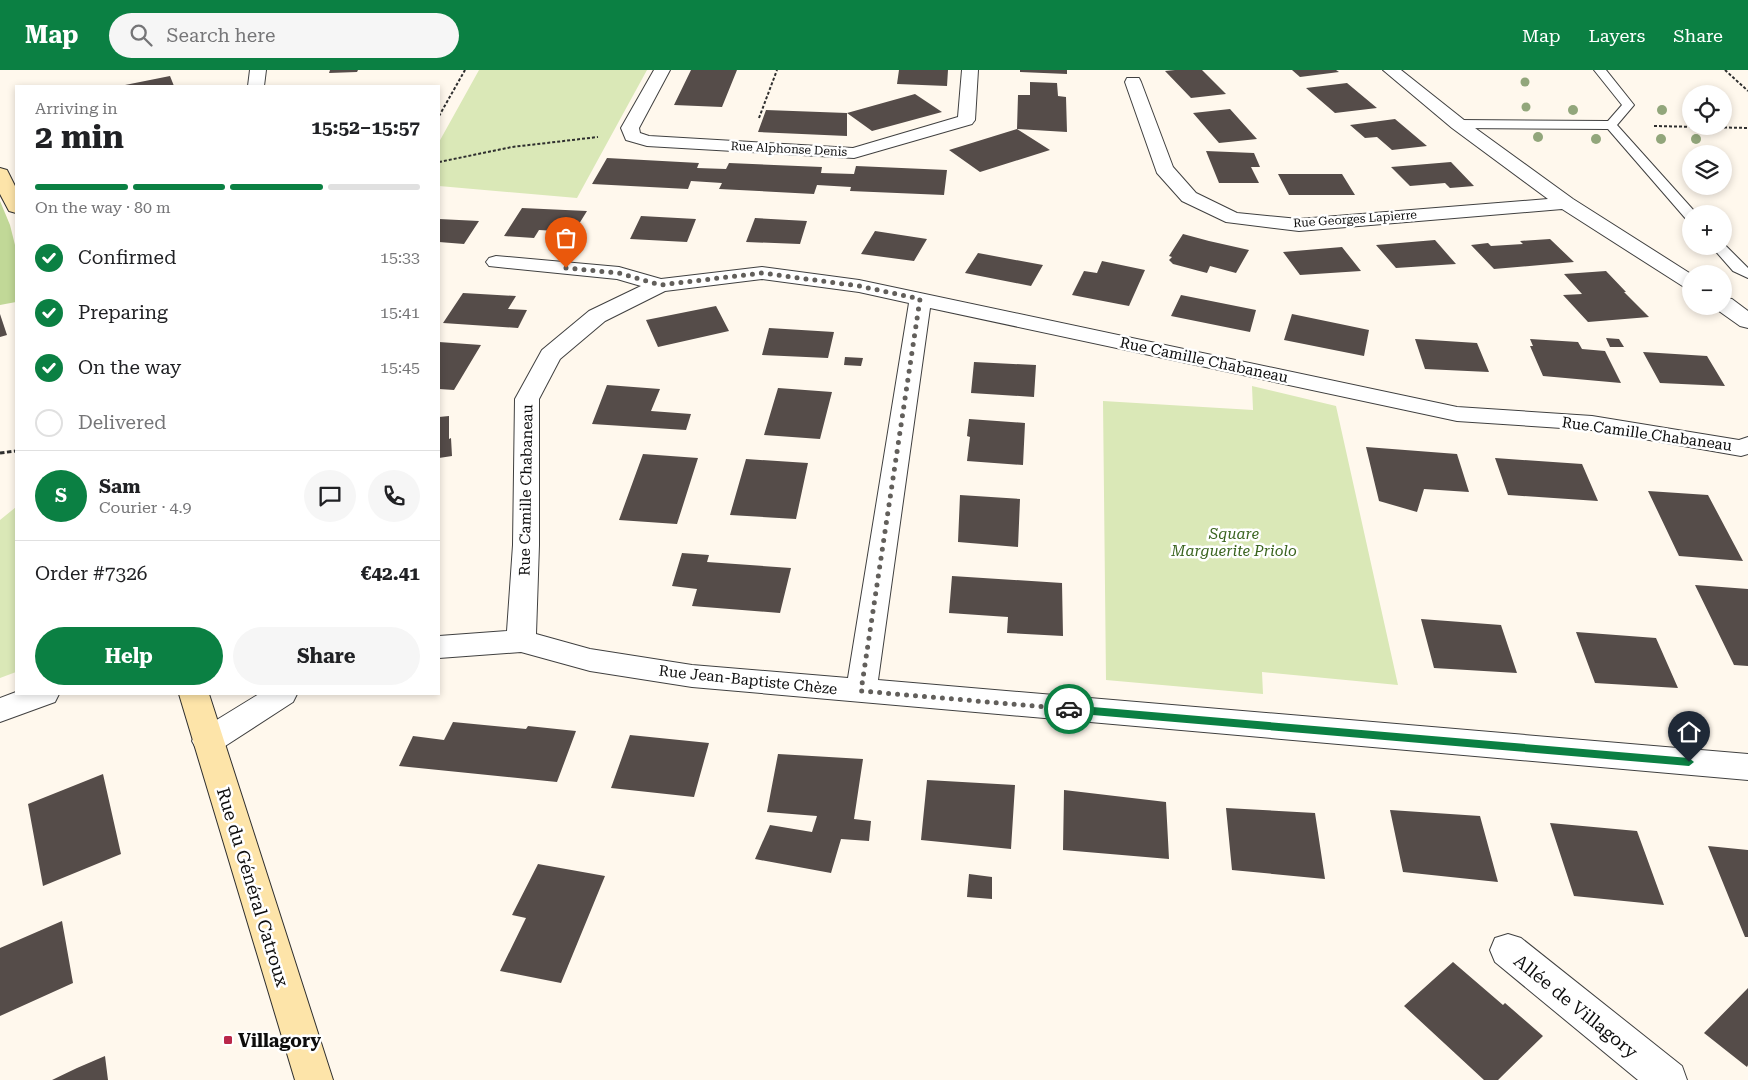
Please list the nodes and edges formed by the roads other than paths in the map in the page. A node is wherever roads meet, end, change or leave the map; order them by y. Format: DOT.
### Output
graph roads {
  1 [pos="258,70"];
  2 [pos="662,70"];
  3 [pos="970,70"];
  4 [pos="1392,70"];
  5 [pos="1600,70"];
  6 [pos="1133,82"];
  7 [pos="256,85"];
  8 [pos="1458,124"];
  9 [pos="1611,125"];
  10 [pos="0,174"];
  11 [pos="1566,204"];
  12 [pos="15,205"];
  13 [pos="1682,206"];
  14 [pos="1726,255"];
  15 [pos="496,262"];
  16 [pos="1748,274"];
  17 [pos="1682,277"];
  18 [pos="660,285"];
  19 [pos="920,299"];
  20 [pos="1732,305"];
  21 [pos="1732,309"];
  22 [pos="1748,310"];
  23 [pos="1748,321"];
  24 [pos="1746,448"];
  25 [pos="521,642"];
  26 [pos="440,647"];
  27 [pos="861,691"];
  28 [pos="41,695"];
  29 [pos="194,695"];
  30 [pos="280,695"];
  31 [pos="0,710"];
  32 [pos="208,741"];
  33 [pos="1748,767"];
  34 [pos="1508,950"];
  35 [pos="314,1080"];
  36 [pos="1668,1080"];
  1 -- 7 [label="street"];
  2 -- 3 [label="street, Rue Alphonse Denis"];
  4 -- 8 [label="street"];
  5 -- 9 [label="lane"];
  6 -- 11 [label="street, Rue Georges Lapierre"];
  8 -- 9 [label="lane"];
  8 -- 11 [label="street"];
  9 -- 13 [label="lane"];
  10 -- 12 [label="street"];
  11 -- 17 [label="street"];
  14 -- 16 [label="lane"];
  15 -- 18 [label="street, Rue Camille Chabaneau"];
  18 -- 19 [label="street, Rue Camille Chabaneau"];
  18 -- 25 [label="street, Rue Camille Chabaneau"];
  19 -- 24 [label="street, Rue Camille Chabaneau"];
  19 -- 27 [label="street"];
  20 -- 22 [label="street"];
  21 -- 23 [label="street"];
  25 -- 26 [label="street, Rue Jean-Baptiste Chèze"];
  25 -- 27 [label="street, Rue Jean-Baptiste Chèze"];
  27 -- 33 [label="street, Rue Jean-Baptiste Chèze"];
  28 -- 31 [label="street"];
  29 -- 32 [label="street, Rue du Général Catroux"];
  30 -- 32 [label="street"];
  32 -- 35 [label="street, Rue du Général Catroux"];
  34 -- 36 [label="street, Allée de Villagory"];
}
